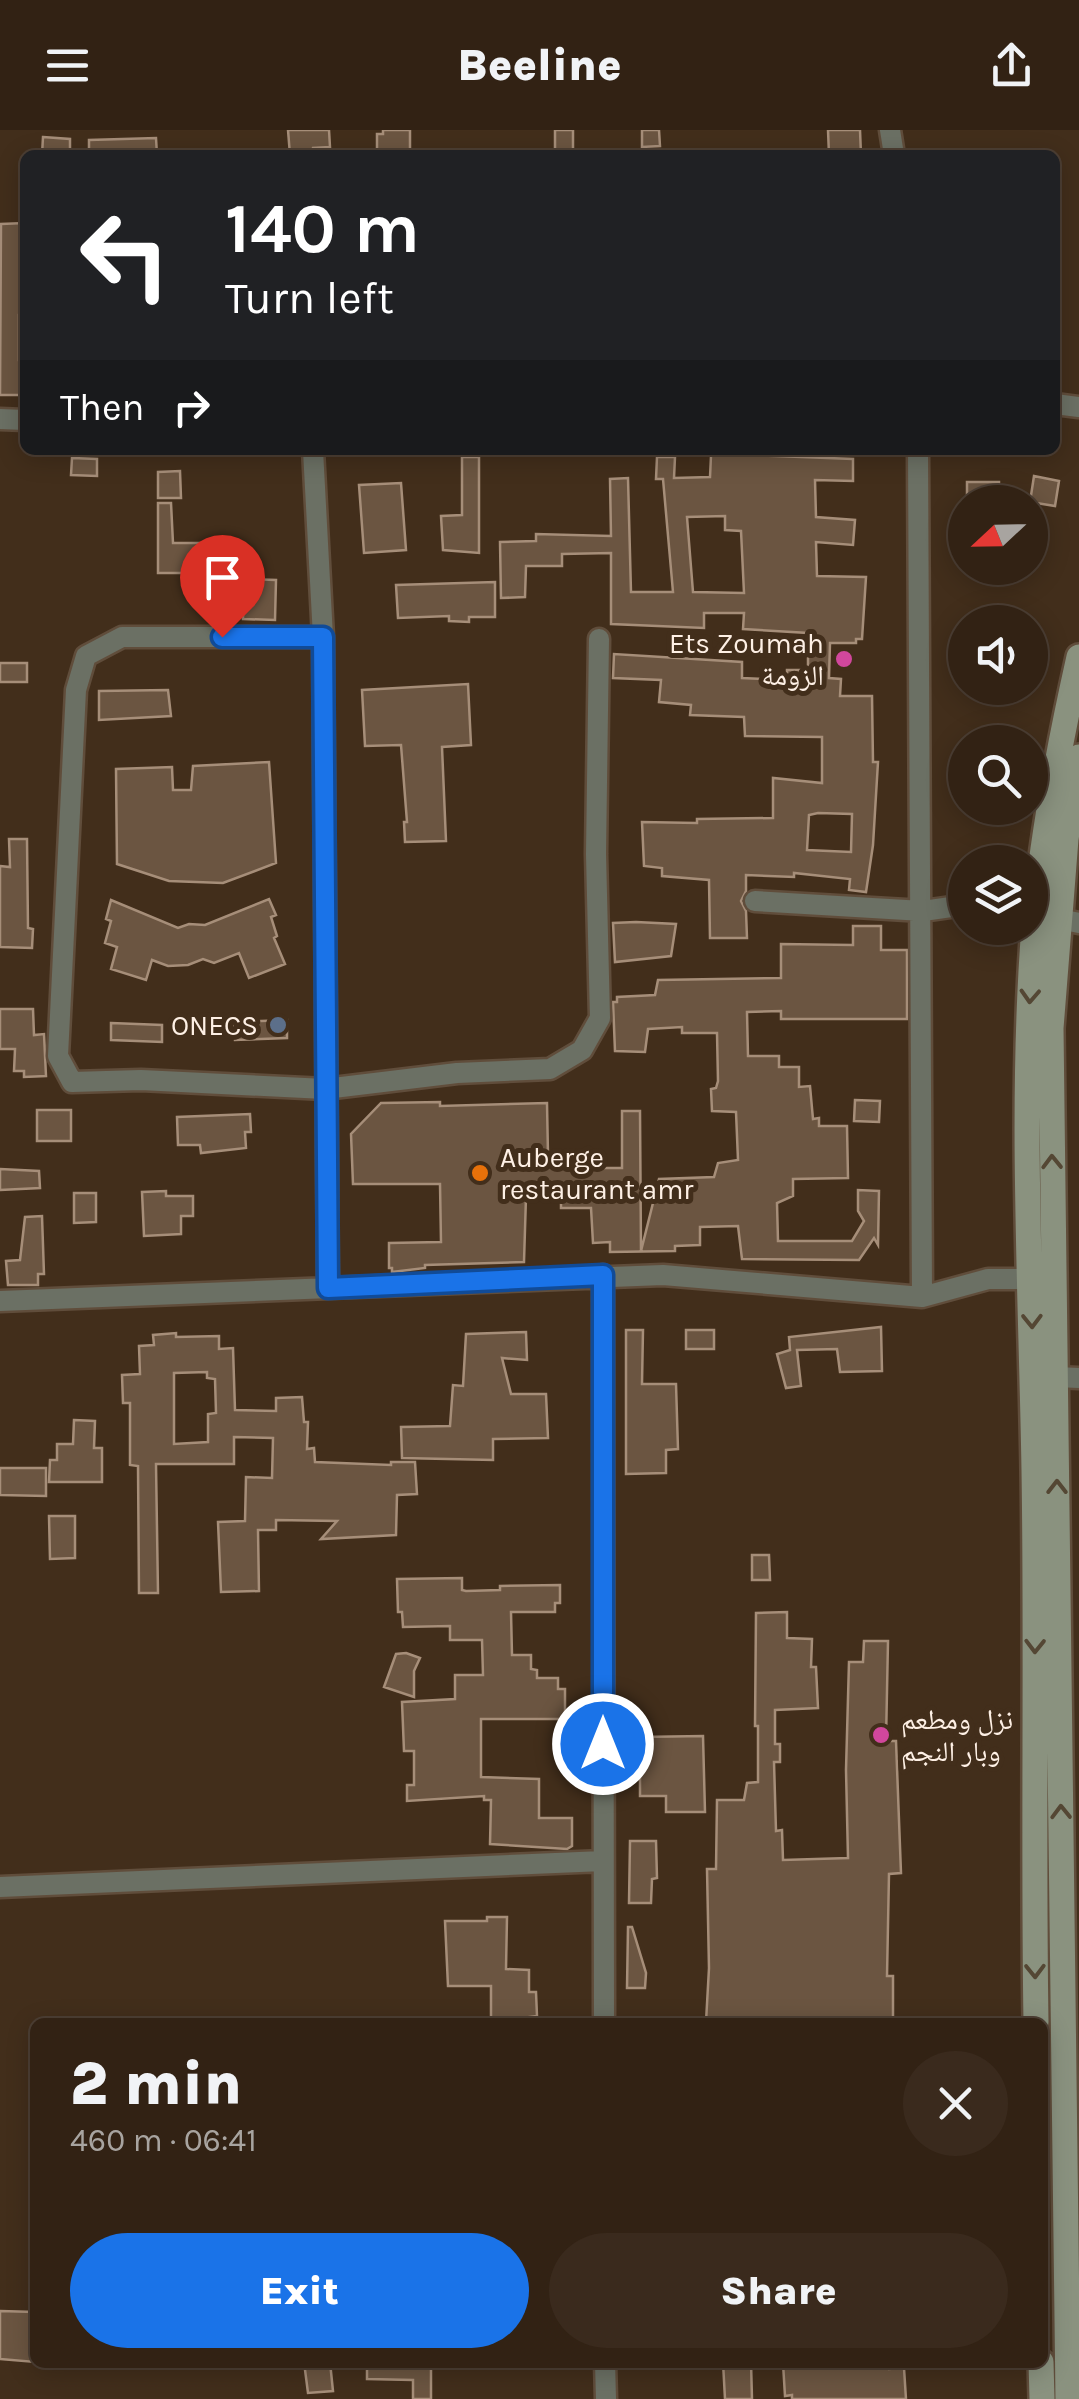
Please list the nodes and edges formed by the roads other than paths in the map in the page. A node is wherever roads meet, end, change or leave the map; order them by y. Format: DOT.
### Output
graph roads {
  1 [pos="314,455"];
  2 [pos="918,455"];
  3 [pos="323,637"];
  4 [pos="598,639"];
  5 [pos="1079,657"];
  6 [pos="1079,757"];
  7 [pos="1042,845"];
  8 [pos="754,901"];
  9 [pos="948,907"];
  10 [pos="923,911"];
  11 [pos="1069,921"];
  12 [pos="1032,945"];
  13 [pos="325,1089"];
  14 [pos="603,1275"];
  15 [pos="1042,1279"];
  16 [pos="328,1288"];
  17 [pos="922,1298"];
  18 [pos="0,1300"];
  19 [pos="1067,1377"];
  20 [pos="603,1861"];
  21 [pos="0,1887"];
  22 [pos="604,2018"];
  23 [pos="1036,2018"];
  24 [pos="606,2368"];
  25 [pos="1041,2368"];
  26 [pos="606,2399"];
  27 [pos="1042,2399"];
  28 [pos="1068,2399"];
  1 -- 3 [label="street"];
  2 -- 10 [label="street"];
  3 -- 13 [label="street"];
  3 -- 13 [label="street"];
  4 -- 13 [label="street"];
  5 -- 7 [label="main road"];
  6 -- 11 [label="main road"];
  8 -- 10 [label="street"];
  9 -- 10 [label="street"];
  10 -- 17 [label="street"];
  15 -- 11 [label="main road, one-way"];
  12 -- 15 [label="main road, one-way"];
  13 -- 16 [label="street"];
  14 -- 16 [label="street"];
  14 -- 17 [label="street"];
  14 -- 20 [label="street"];
  15 -- 17 [label="street"];
  15 -- 19 [label="main road"];
  15 -- 23 [label="main road, one-way"];
  16 -- 18 [label="street"];
  28 -- 19 [label="main road, one-way"];
  20 -- 21 [label="street"];
  20 -- 22 [label="street"];
  24 -- 26 [label="street"];
  25 -- 27 [label="main road"];
}
